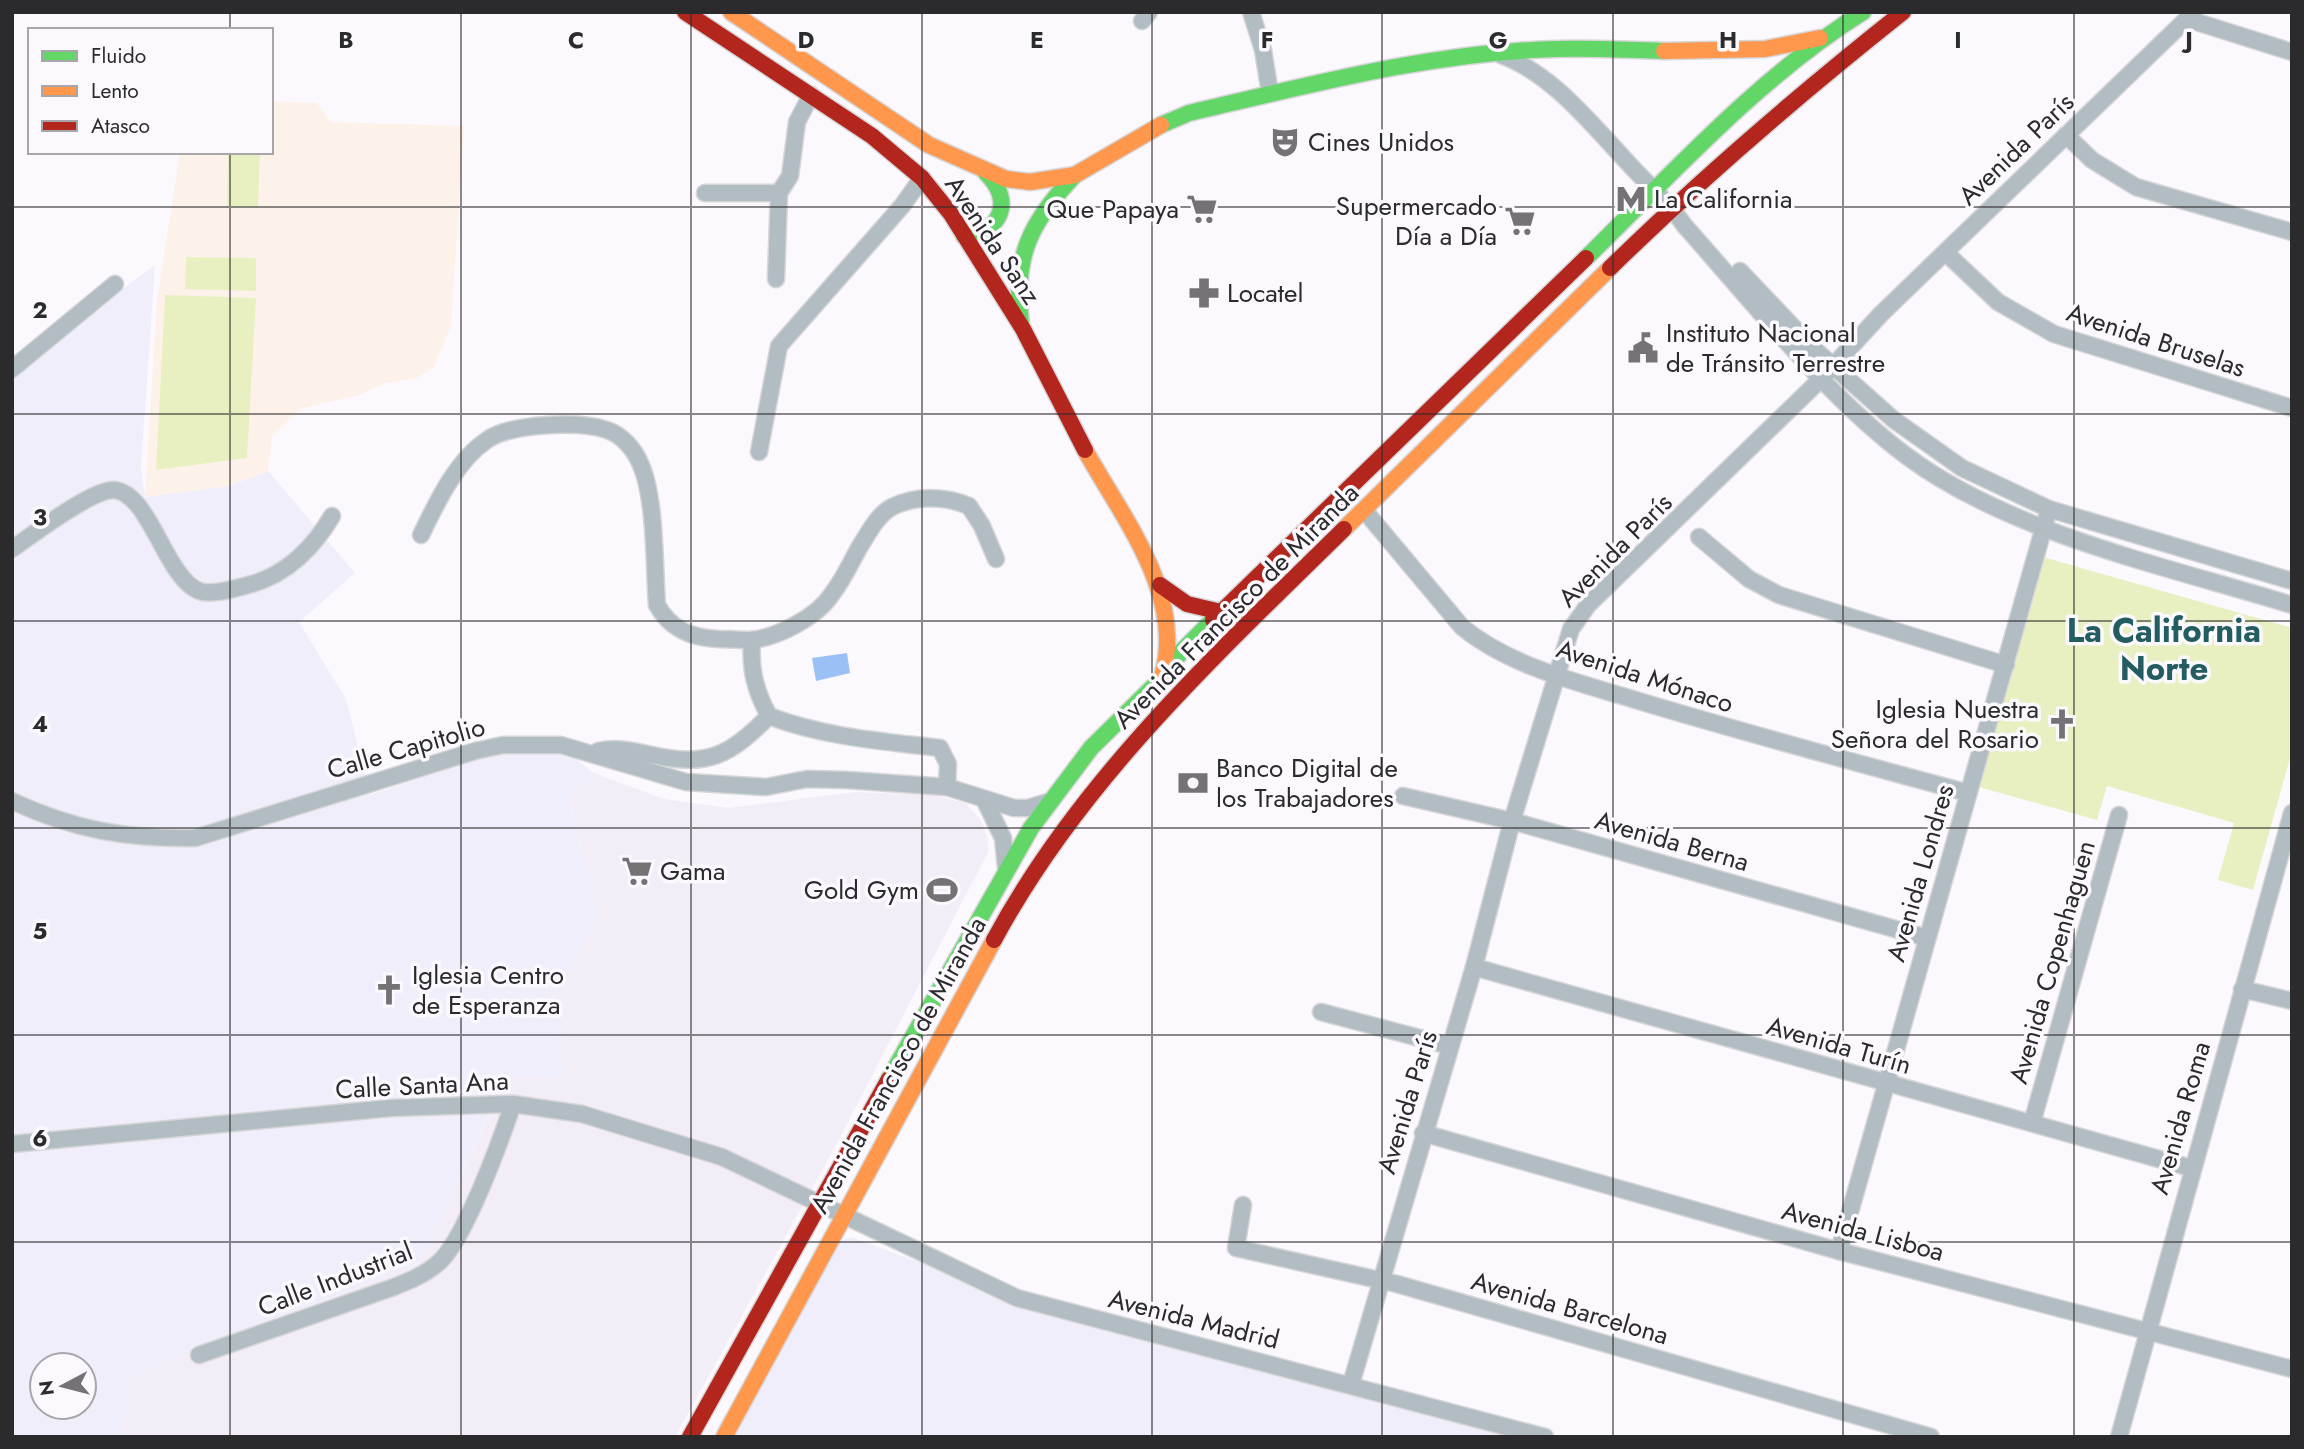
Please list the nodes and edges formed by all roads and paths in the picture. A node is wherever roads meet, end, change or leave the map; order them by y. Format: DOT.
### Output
graph roads {
  1 [pos="685,12"];
  2 [pos="731,12"];
  3 [pos="1251,12"];
  4 [pos="1863,12"];
  5 [pos="1903,12"];
  6 [pos="2190,16"];
  7 [pos="1823,37"];
  8 [pos="2292,52"];
  9 [pos="1499,54"];
  10 [pos="1270,93"];
  11 [pos="811,96"];
  12 [pos="2066,135"];
  13 [pos="985,172"];
  14 [pos="1075,175"];
  15 [pos="922,178"];
  16 [pos="1656,190"];
  17 [pos="705,193"];
  18 [pos="779,193"];
  19 [pos="1672,207"];
  20 [pos="2292,232"];
  21 [pos="964,236"];
  22 [pos="1946,253"];
  23 [pos="776,279"];
  24 [pos="115,284"];
  25 [pos="1023,329"];
  26 [pos="12,369"];
  27 [pos="1828,372"];
  28 [pos="2292,408"];
  29 [pos="759,452"];
  30 [pos="2049,509"];
  31 [pos="1363,510"];
  32 [pos="332,516"];
  33 [pos="2044,528"];
  34 [pos="421,535"];
  35 [pos="1699,537"];
  36 [pos="12,550"];
  37 [pos="996,559"];
  38 [pos="2292,581"];
  39 [pos="1160,585"];
  40 [pos="1267,604"];
  41 [pos="2292,605"];
  42 [pos="1221,614"];
  43 [pos="752,640"];
  44 [pos="2006,666"];
  45 [pos="1557,676"];
  46 [pos="1161,679"];
  47 [pos="769,716"];
  48 [pos="592,752"];
  49 [pos="947,787"];
  50 [pos="1968,793"];
  51 [pos="1403,796"];
  52 [pos="984,799"];
  53 [pos="1053,800"];
  54 [pos="12,801"];
  55 [pos="2292,813"];
  56 [pos="2119,815"];
  57 [pos="1512,821"];
  58 [pos="1006,868"];
  59 [pos="1927,938"];
  60 [pos="1474,967"];
  61 [pos="2242,989"];
  62 [pos="2292,1001"];
  63 [pos="1321,1012"];
  64 [pos="1450,1046"];
  65 [pos="1886,1085"];
  66 [pos="513,1104"];
  67 [pos="2032,1123"];
  68 [pos="1423,1133"];
  69 [pos="12,1144"];
  70 [pos="2191,1168"];
  71 [pos="818,1202"];
  72 [pos="1243,1205"];
  73 [pos="843,1216"];
  74 [pos="1839,1251"];
  75 [pos="1381,1280"];
  76 [pos="2146,1330"];
  77 [pos="199,1355"];
  78 [pos="2292,1369"];
  79 [pos="1351,1384"];
  80 [pos="729,1435"];
  81 [pos="690,1437"];
  82 [pos="1545,1437"];
  83 [pos="1931,1437"];
  84 [pos="2119,1437"];
  1 -- 11 [label="main road, Avenida Sanz"];
  2 -- 13 [label="main road, Avenida Sanz"];
  3 -- 10 [label="street"];
  4 -- 7 [label="main road, Avenida Francisco de Miranda"];
  5 -- 19 [label="main road, Avenida Francisco de Miranda"];
  6 -- 8 [label="street"];
  6 -- 12 [label="street, Avenida París"];
  7 -- 9 [label="main road"];
  7 -- 16 [label="main road, Avenida Francisco de Miranda"];
  9 -- 10 [label="main road"];
  9 -- 16 [label="street"];
  10 -- 14 [label="main road"];
  11 -- 15 [label="main road, Avenida Sanz"];
  11 -- 18 [label="street"];
  12 -- 20 [label="street"];
  12 -- 22 [label="street, Avenida París"];
  13 -- 14 [label="main road, Avenida Sanz"];
  13 -- 21 [label="main road"];
  14 -- 25 [label="main road"];
  15 -- 21 [label="main road, Avenida Sanz"];
  15 -- 29 [label="street"];
  16 -- 19 [label="street"];
  16 -- 42 [label="main road, Avenida Francisco de Miranda"];
  17 -- 18 [label="street"];
  18 -- 23 [label="street"];
  19 -- 27 [label="street"];
  19 -- 31 [label="main road, Avenida Francisco de Miranda"];
  21 -- 25 [label="main road, Avenida Sanz"];
  22 -- 27 [label="street, Avenida París"];
  22 -- 28 [label="street, Avenida Bruselas"];
  24 -- 26 [label="street"];
  25 -- 39 [label="main road, Avenida Sanz"];
  27 -- 30 [label="street"];
  27 -- 33 [label="street"];
  27 -- 45 [label="street, Avenida París"];
  30 -- 33 [label="street, Avenida Londres"];
  30 -- 38 [label="street"];
  31 -- 40 [label="main road, Avenida Francisco de Miranda"];
  31 -- 45 [label="street, Avenida Mónaco"];
  32 -- 36 [label="street"];
  33 -- 41 [label="street"];
  33 -- 44 [label="street, Avenida Londres"];
  34 -- 43 [label="street"];
  35 -- 44 [label="street"];
  37 -- 43 [label="street"];
  39 -- 42 [label="main road"];
  39 -- 46 [label="main road"];
  40 -- 42 [label="main road"];
  40 -- 73 [label="main road, Avenida Francisco de Miranda"];
  42 -- 46 [label="main road, Avenida Francisco de Miranda"];
  43 -- 47 [label="street"];
  44 -- 50 [label="street, Avenida Londres"];
  45 -- 50 [label="street, Avenida Mónaco"];
  45 -- 57 [label="street, Avenida París"];
  46 -- 53 [label="main road, Avenida Francisco de Miranda"];
  47 -- 48 [label="street"];
  47 -- 49 [label="street"];
  48 -- 49 [label="street, Calle Capitolio"];
  48 -- 54 [label="street, Calle Capitolio"];
  49 -- 52 [label="street, Calle Capitolio"];
  50 -- 59 [label="street, Avenida Londres"];
  51 -- 57 [label="street, Avenida Berna"];
  52 -- 53 [label="street, Calle Capitolio"];
  52 -- 58 [label="street"];
  53 -- 58 [label="main road, Avenida Francisco de Miranda"];
  55 -- 61 [label="street, Avenida Roma"];
  56 -- 67 [label="street, Avenida Copenhaguen"];
  57 -- 59 [label="street, Avenida Berna"];
  57 -- 60 [label="street, Avenida París"];
  58 -- 71 [label="main road, Avenida Francisco de Miranda"];
  59 -- 65 [label="street, Avenida Londres"];
  60 -- 64 [label="street, Avenida París"];
  60 -- 65 [label="street, Avenida Turín"];
  61 -- 62 [label="street"];
  61 -- 70 [label="street, Avenida Roma"];
  63 -- 64 [label="street"];
  64 -- 68 [label="street, Avenida París"];
  65 -- 67 [label="street, Avenida Turín"];
  65 -- 74 [label="street, Avenida Londres"];
  66 -- 69 [label="street, Calle Santa Ana"];
  66 -- 71 [label="street, Calle Santa Ana"];
  66 -- 77 [label="street, Calle Industrial"];
  67 -- 70 [label="street, Avenida Turín"];
  68 -- 74 [label="street, Avenida Lisboa"];
  68 -- 75 [label="street, Avenida París"];
  70 -- 76 [label="street, Avenida Roma"];
  71 -- 73 [label="street, Calle Santa Ana"];
  71 -- 81 [label="main road, Avenida Francisco de Miranda"];
  72 -- 75 [label="street, Avenida Barcelona"];
  73 -- 79 [label="street, Avenida Madrid"];
  73 -- 80 [label="main road, Avenida Francisco de Miranda"];
  74 -- 76 [label="street, Avenida Lisboa"];
  75 -- 79 [label="street, Avenida París"];
  75 -- 83 [label="street, Avenida Barcelona"];
  76 -- 78 [label="street, Avenida Lisboa"];
  76 -- 84 [label="street, Avenida Roma"];
  79 -- 82 [label="street, Avenida Madrid"];
}
